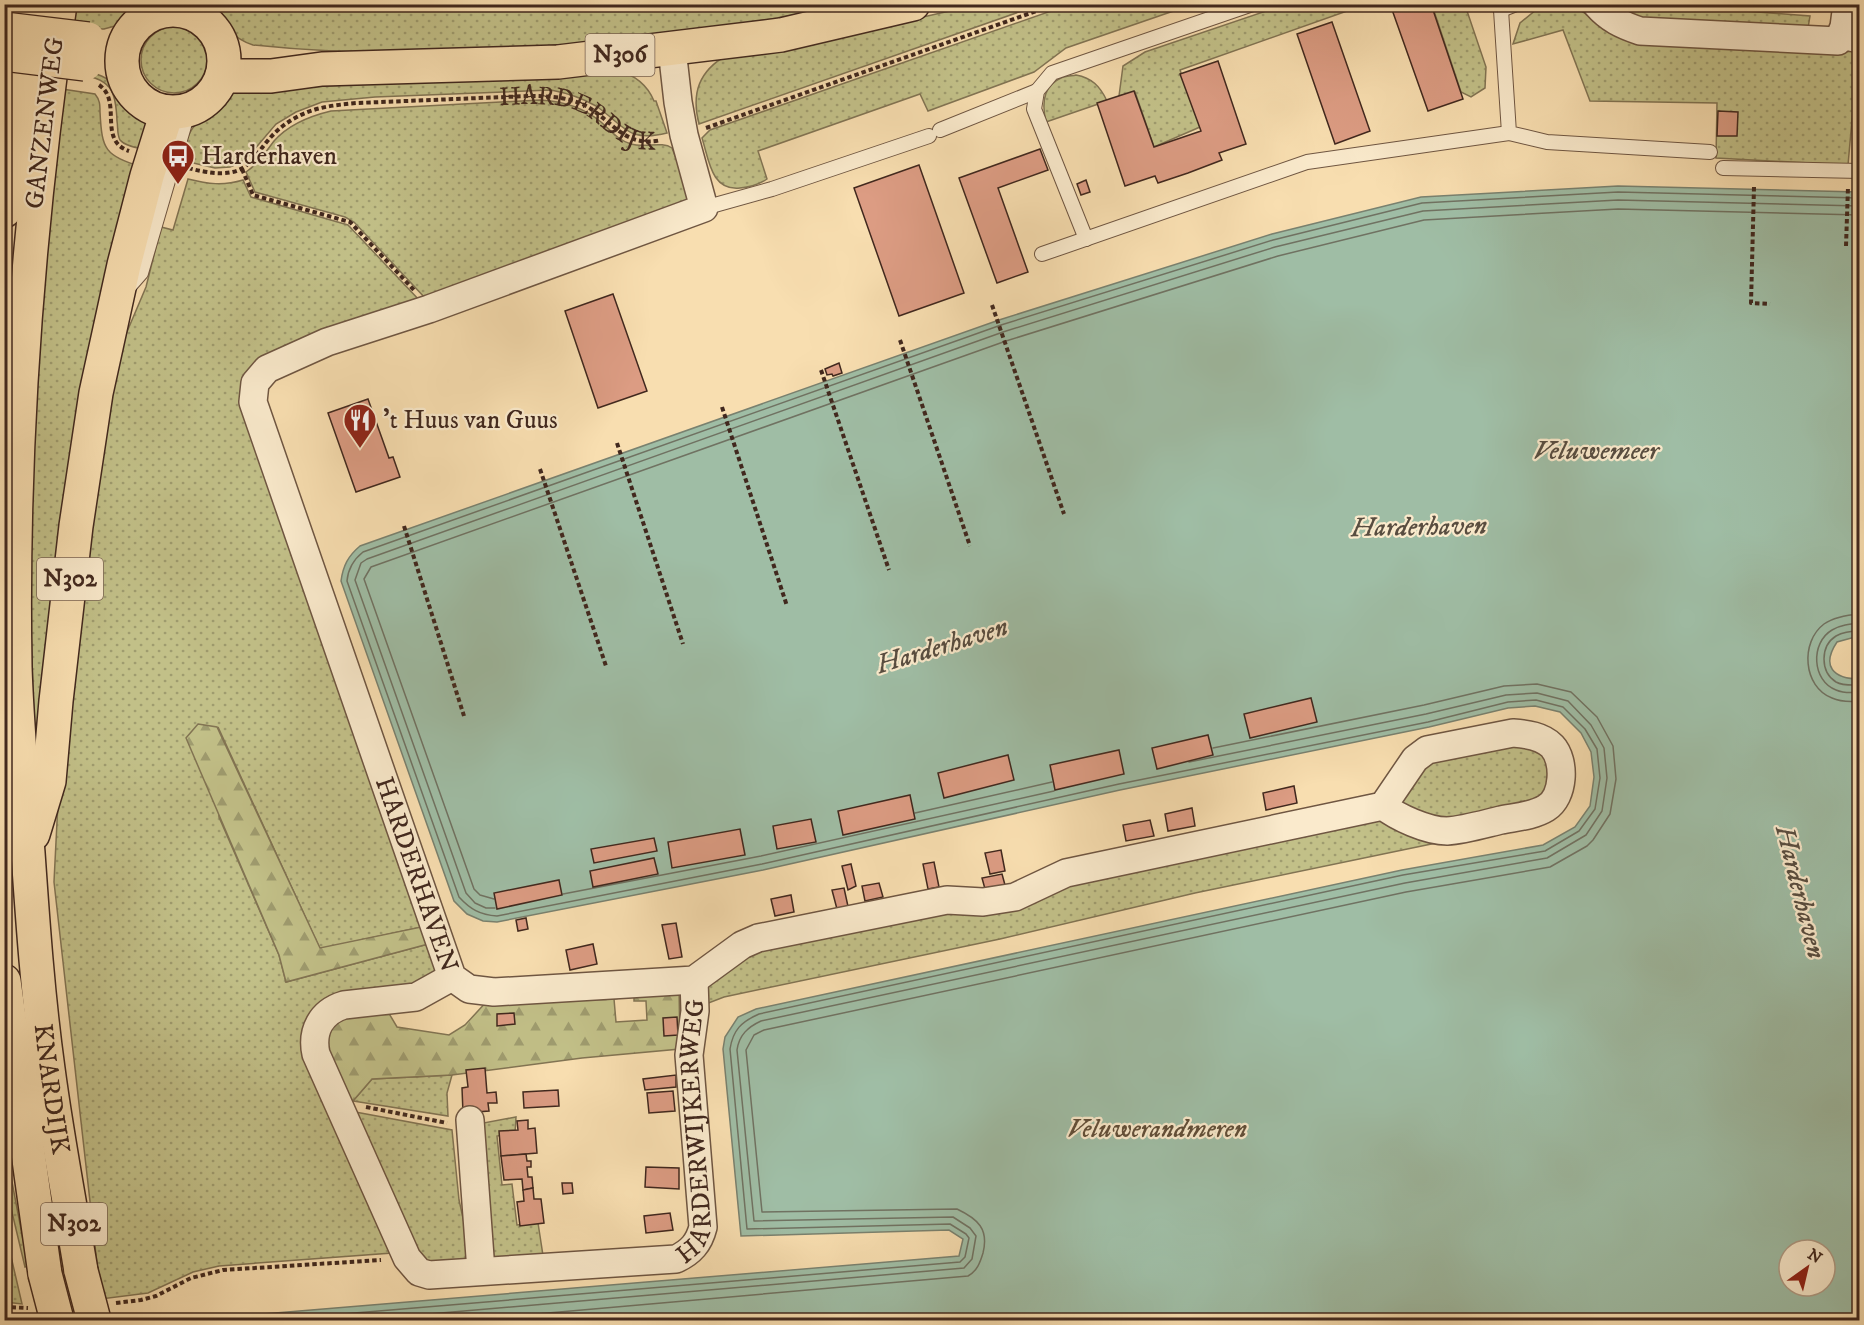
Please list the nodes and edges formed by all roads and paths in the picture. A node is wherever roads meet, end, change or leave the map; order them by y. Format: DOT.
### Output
graph roads {
  1 [pos="31,4"];
  2 [pos="60,4"];
  3 [pos="914,4"];
  4 [pos="1056,4"];
  5 [pos="1253,4"];
  6 [pos="1516,4"];
  7 [pos="1596,4"];
  8 [pos="1847,4"];
  9 [pos="1499,7"];
  10 [pos="194,9"];
  11 [pos="4,29"];
  12 [pos="1849,44"];
  13 [pos="672,50"];
  14 [pos="87,51"];
  15 [pos="4,54"];
  16 [pos="124,55"];
  17 [pos="223,64"];
  18 [pos="1037,91"];
  19 [pos="178,111"];
  20 [pos="1509,133"];
  21 [pos="684,135"];
  22 [pos="1710,152"];
  23 [pos="1723,168"];
  24 [pos="1756,169"];
  25 [pos="1854,171"];
  26 [pos="704,208"];
  27 [pos="4,211"];
  28 [pos="1086,239"];
  29 [pos="1846,246"];
  30 [pos="1042,254"];
  31 [pos="1770,303"];
  32 [pos="992,305"];
  33 [pos="429,309"];
  34 [pos="900,340"];
  35 [pos="821,370"];
  36 [pos="722,407"];
  37 [pos="617,443"];
  38 [pos="540,469"];
  39 [pos="1065,514"];
  40 [pos="404,526"];
  41 [pos="970,546"];
  42 [pos="889,570"];
  43 [pos="787,606"];
  44 [pos="683,644"];
  45 [pos="606,666"];
  46 [pos="464,716"];
  47 [pos="1383,806"];
  48 [pos="28,853"];
  49 [pos="452,977"];
  50 [pos="4,981"];
  51 [pos="694,981"];
  52 [pos="339,1104"];
  53 [pos="471,1124"];
  54 [pos="407,1258"];
  55 [pos="482,1271"];
  56 [pos="4,1307"];
  57 [pos="105,1312"];
  58 [pos="48,1314"];
  1 -- 27 [label="main road, GANZENWEG"];
  2 -- 48 [label="main road, GANZENWEG / N302"];
  3 -- 13 [label="main road, HARDERDIJK / N306"];
  4 -- 21 [label="path, HARDERDIJK"];
  5 -- 18 [label="lane"];
  6 -- 9 [label="lane"];
  7 -- 12 [label="street"];
  8 -- 12 [label="street"];
  9 -- 20 [label="lane"];
  10 -- 16 [label="main road"];
  10 -- 17 [label="main road"];
  11 -- 14 [label="main road, bridge"];
  13 -- 17 [label="main road, HARDERDIJK / N306"];
  13 -- 21 [label="street"];
  14 -- 15 [label="main road, bridge"];
  14 -- 16 [label="main road"];
  16 -- 19 [label="main road"];
  17 -- 19 [label="main road"];
  18 -- 26 [label="lane, HARDERHAVEN"];
  18 -- 28 [label="lane"];
  19 -- 48 [label="main road, N302"];
  20 -- 22 [label="lane"];
  20 -- 28 [label="lane"];
  21 -- 26 [label="street"];
  21 -- 33 [label="path, HARDERDIJK"];
  23 -- 24 [label="lane"];
  24 -- 25 [label="lane"];
  24 -- 31 [label="path"];
  25 -- 29 [label="path"];
  26 -- 33 [label="street, HARDERHAVEN"];
  28 -- 30 [label="lane"];
  32 -- 39 [label="path"];
  33 -- 49 [label="street, HARDERHAVEN"];
  34 -- 41 [label="path"];
  35 -- 42 [label="path"];
  36 -- 43 [label="path"];
  37 -- 44 [label="path"];
  38 -- 45 [label="path"];
  40 -- 46 [label="path"];
  47 -- 47 [label="street"];
  47 -- 51 [label="street"];
  48 -- 57 [label="main road, KNARDIJK / N302, bridge"];
  49 -- 51 [label="street, HARDERHAVEN"];
  49 -- 52 [label="street"];
  50 -- 58 [label="main road, KNARDIJK / N302, bridge"];
  51 -- 55 [label="street, HARDERWIJKERWEG"];
  52 -- 53 [label="path"];
  52 -- 54 [label="street"];
  53 -- 55 [label="street"];
  54 -- 55 [label="street, HARDERWIJKERWEG"];
  54 -- 57 [label="path"];
  56 -- 58 [label="path"];
}
